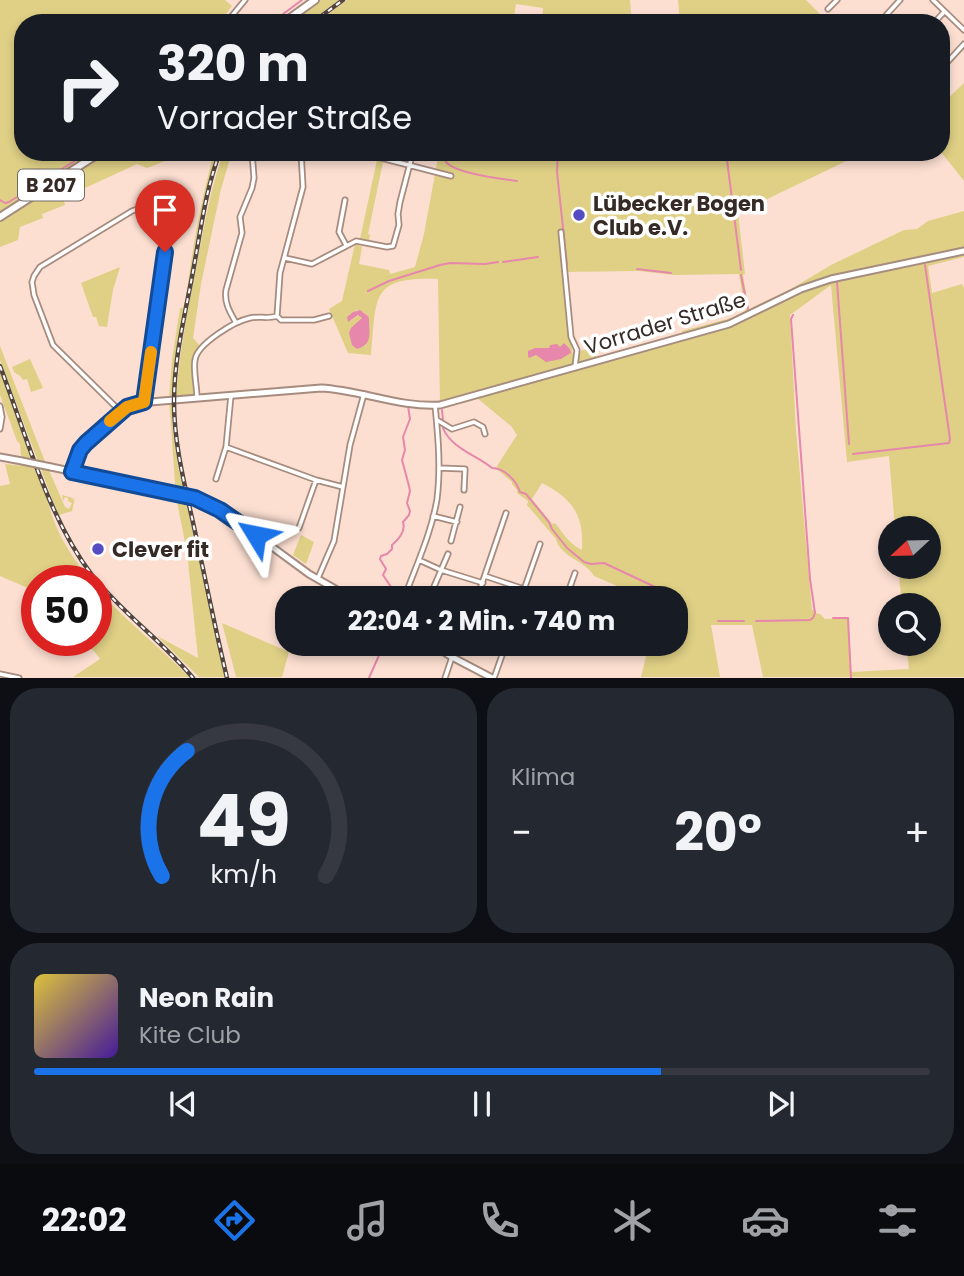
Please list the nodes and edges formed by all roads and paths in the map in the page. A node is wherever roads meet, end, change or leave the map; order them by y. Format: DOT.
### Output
graph roads {
  1 [pos="244,0"];
  2 [pos="315,0"];
  3 [pos="837,0"];
  4 [pos="901,0"];
  5 [pos="933,0"];
  6 [pos="828,9"];
  7 [pos="944,12"];
  8 [pos="233,14"];
  9 [pos="296,14"];
  10 [pos="888,14"];
  11 [pos="950,17"];
  12 [pos="964,30"];
  13 [pos="964,44"];
  14 [pos="950,59"];
  15 [pos="87,161"];
  16 [pos="253,161"];
  17 [pos="302,161"];
  18 [pos="391,161"];
  19 [pos="411,161"];
  20 [pos="410,166"];
  21 [pos="451,176"];
  22 [pos="345,200"];
  23 [pos="0,217"];
  24 [pos="561,232"];
  25 [pos="346,245"];
  26 [pos="964,251"];
  27 [pos="285,258"];
  28 [pos="277,316"];
  29 [pos="329,316"];
  30 [pos="236,323"];
  31 [pos="575,367"];
  32 [pos="364,394"];
  33 [pos="231,395"];
  34 [pos="197,398"];
  35 [pos="144,402"];
  36 [pos="435,405"];
  37 [pos="0,406"];
  38 [pos="121,412"];
  39 [pos="437,421"];
  40 [pos="0,429"];
  41 [pos="485,434"];
  42 [pos="226,447"];
  43 [pos="0,457"];
  44 [pos="439,468"];
  45 [pos="72,472"];
  46 [pos="216,479"];
  47 [pos="316,480"];
  48 [pos="344,487"];
  49 [pos="464,490"];
  50 [pos="460,508"];
  51 [pos="506,513"];
  52 [pos="433,516"];
  53 [pos="457,522"];
  54 [pos="299,528"];
  55 [pos="451,541"];
  56 [pos="540,544"];
  57 [pos="448,555"];
  58 [pos="419,559"];
  59 [pos="441,570"];
  60 [pos="575,573"];
  61 [pos="485,576"];
  62 [pos="318,579"];
  63 [pos="482,583"];
  64 [pos="330,586"];
  65 [pos="409,586"];
  66 [pos="434,586"];
  67 [pos="481,586"];
  68 [pos="515,586"];
  69 [pos="525,586"];
  70 [pos="570,586"];
  71 [pos="501,656"];
  72 [pos="452,657"];
  73 [pos="0,674"];
  74 [pos="19,677"];
  75 [pos="445,677"];
  76 [pos="493,677"];
  1 -- 8 [label="street"];
  2 -- 9 [label="main road"];
  3 -- 6 [label="street"];
  4 -- 10 [label="street"];
  5 -- 7 [label="street"];
  11 -- 12 [label="street"];
  13 -- 14 [label="street"];
  15 -- 23 [label="main road, B 207"];
  16 -- 30 [label="street"];
  17 -- 27 [label="street"];
  18 -- 20 [label="street"];
  19 -- 20 [label="street"];
  20 -- 21 [label="street"];
  20 -- 25 [label="street"];
  22 -- 25 [label="street"];
  24 -- 31 [label="street, Vorrader Straße"];
  25 -- 27 [label="street"];
  26 -- 31 [label="street, Vorrader Straße"];
  27 -- 28 [label="street"];
  28 -- 29 [label="street"];
  28 -- 30 [label="street"];
  30 -- 34 [label="street"];
  31 -- 36 [label="street, Vorrader Straße"];
  32 -- 33 [label="street, Vorrader Straße"];
  32 -- 36 [label="street, Vorrader Straße"];
  32 -- 48 [label="street"];
  33 -- 34 [label="street, Vorrader Straße"];
  33 -- 42 [label="street"];
  34 -- 35 [label="street, Vorrader Straße"];
  35 -- 38 [label="street, Vorrader Straße"];
  35 -- 38 [label="street"];
  36 -- 39 [label="street"];
  37 -- 40 [label="street"];
  38 -- 45 [label="street, Vorrader Straße"];
  39 -- 41 [label="street"];
  39 -- 44 [label="street"];
  42 -- 46 [label="street"];
  42 -- 47 [label="street"];
  43 -- 45 [label="street, bridge"];
  44 -- 49 [label="street"];
  44 -- 52 [label="street"];
  45 -- 62 [label="street"];
  47 -- 48 [label="street"];
  47 -- 54 [label="street"];
  48 -- 62 [label="street"];
  50 -- 53 [label="street"];
  51 -- 61 [label="street"];
  52 -- 53 [label="street"];
  52 -- 58 [label="street"];
  53 -- 55 [label="street"];
  56 -- 69 [label="street"];
  57 -- 59 [label="street"];
  58 -- 59 [label="street"];
  58 -- 65 [label="street"];
  59 -- 63 [label="street"];
  59 -- 66 [label="street"];
  60 -- 70 [label="street"];
  61 -- 63 [label="street"];
  61 -- 68 [label="street"];
  62 -- 64 [label="street"];
  63 -- 67 [label="street"];
  71 -- 76 [label="street"];
  72 -- 75 [label="street"];
  72 -- 76 [label="street"];
  73 -- 74 [label="street"];
}
